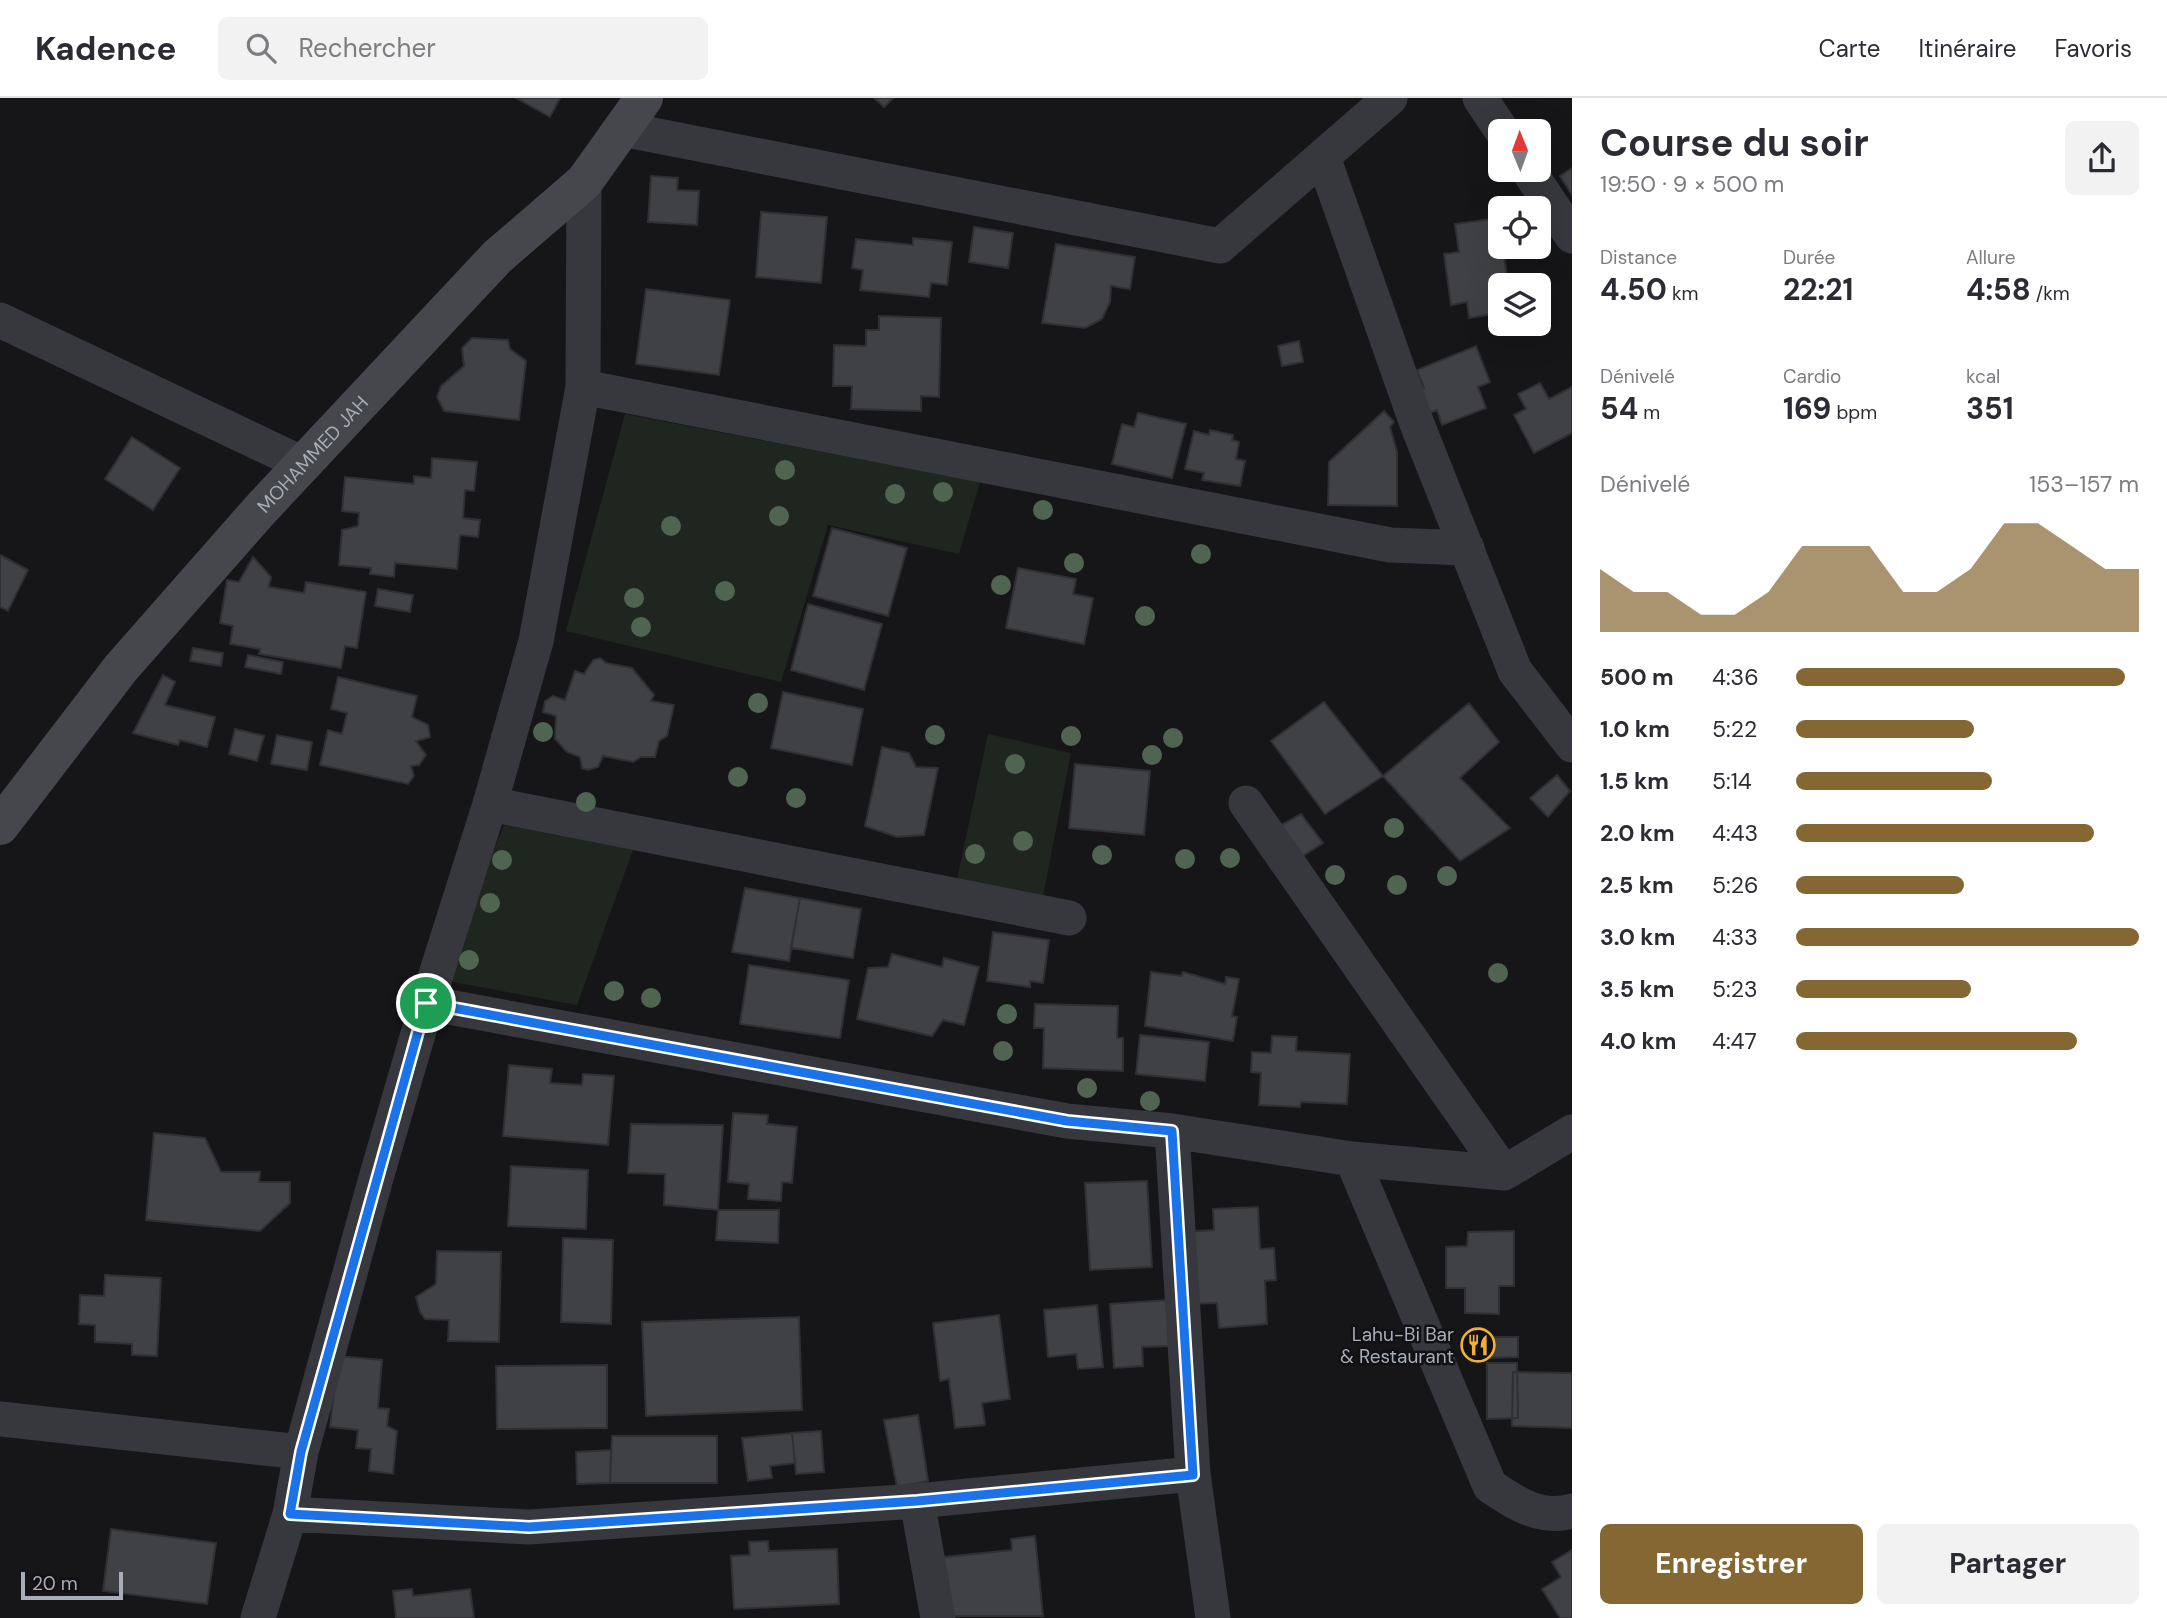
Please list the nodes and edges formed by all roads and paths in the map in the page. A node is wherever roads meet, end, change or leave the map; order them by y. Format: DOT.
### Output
graph roads {
  1 [pos="644,98"];
  2 [pos="1390,98"];
  3 [pos="1480,98"];
  4 [pos="1494,119"];
  5 [pos="622,129"];
  6 [pos="1324,158"];
  7 [pos="584,182"];
  8 [pos="1536,182"];
  9 [pos="1572,236"];
  10 [pos="0,320"];
  11 [pos="583,387"];
  12 [pos="303,464"];
  13 [pos="1467,548"];
  14 [pos="1572,746"];
  15 [pos="1246,803"];
  16 [pos="490,804"];
  17 [pos="0,826"];
  18 [pos="1069,918"];
  19 [pos="426,1003"];
  20 [pos="1172,1131"];
  21 [pos="1572,1132"];
  22 [pos="1352,1159"];
  23 [pos="1504,1173"];
  24 [pos="0,1419"];
  25 [pos="301,1452"];
  26 [pos="1193,1475"];
  27 [pos="917,1501"];
  28 [pos="1572,1511"];
  29 [pos="290,1514"];
  30 [pos="258,1618"];
  31 [pos="939,1618"];
  32 [pos="1213,1618"];
  1 -- 5 [label="street, MOHAMMED JAH"];
  2 -- 6 [label="street"];
  3 -- 4 [label="street"];
  5 -- 6 [label="street"];
  5 -- 7 [label="street, MOHAMMED JAH"];
  6 -- 13 [label="street"];
  7 -- 11 [label="street"];
  7 -- 12 [label="street, MOHAMMED JAH"];
  8 -- 9 [label="street"];
  10 -- 12 [label="street"];
  11 -- 13 [label="street"];
  11 -- 16 [label="street"];
  12 -- 17 [label="street, MOHAMMED JAH"];
  13 -- 14 [label="street"];
  15 -- 23 [label="street"];
  16 -- 18 [label="street"];
  16 -- 19 [label="street"];
  19 -- 20 [label="street"];
  19 -- 25 [label="street"];
  20 -- 22 [label="street"];
  20 -- 26 [label="street"];
  21 -- 23 [label="street"];
  22 -- 23 [label="street"];
  22 -- 28 [label="street"];
  24 -- 25 [label="street"];
  25 -- 29 [label="street"];
  26 -- 27 [label="street"];
  26 -- 32 [label="street"];
  27 -- 29 [label="street"];
  27 -- 31 [label="street"];
  29 -- 30 [label="street"];
}
